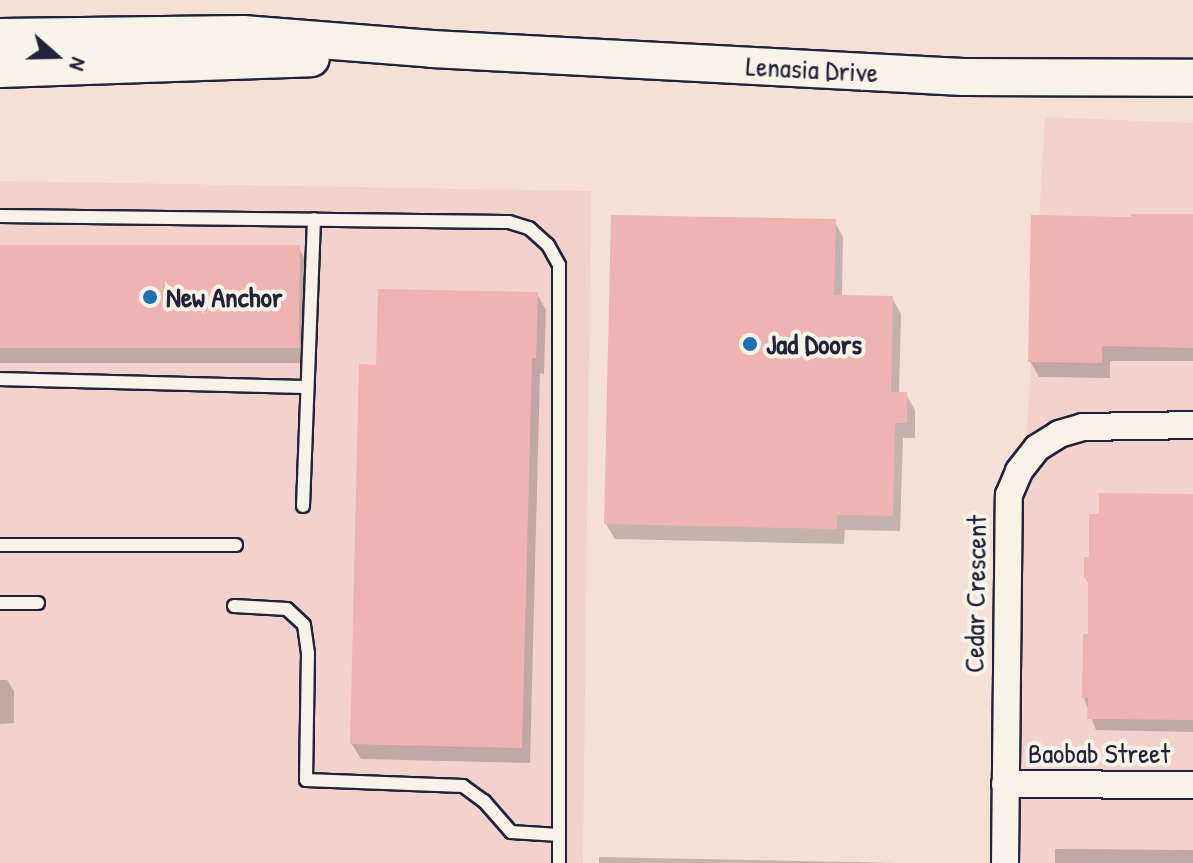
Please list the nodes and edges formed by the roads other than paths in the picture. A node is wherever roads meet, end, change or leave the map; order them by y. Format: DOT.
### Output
graph roads {
  1 [pos="0,37"];
  2 [pos="432,49"];
  3 [pos="0,69"];
  4 [pos="1193,78"];
  5 [pos="0,216"];
  6 [pos="314,219"];
  7 [pos="0,379"];
  8 [pos="307,387"];
  9 [pos="1193,425"];
  10 [pos="303,506"];
  11 [pos="0,545"];
  12 [pos="236,545"];
  13 [pos="0,603"];
  14 [pos="38,603"];
  15 [pos="234,606"];
  16 [pos="1005,784"];
  17 [pos="1193,785"];
  18 [pos="559,835"];
  19 [pos="559,863"];
  20 [pos="1005,863"];
  1 -- 2 [label="main road"];
  2 -- 3 [label="main road"];
  2 -- 4 [label="main road, Lenasia Drive"];
  5 -- 6 [label="lane"];
  6 -- 8 [label="lane"];
  6 -- 18 [label="lane"];
  7 -- 8 [label="lane"];
  8 -- 10 [label="lane"];
  9 -- 16 [label="street, Cedar Crescent"];
  11 -- 12 [label="lane"];
  13 -- 14 [label="lane"];
  15 -- 18 [label="lane"];
  16 -- 17 [label="street, Baobab Street"];
  16 -- 20 [label="street, Cedar Crescent"];
  18 -- 19 [label="lane"];
}
